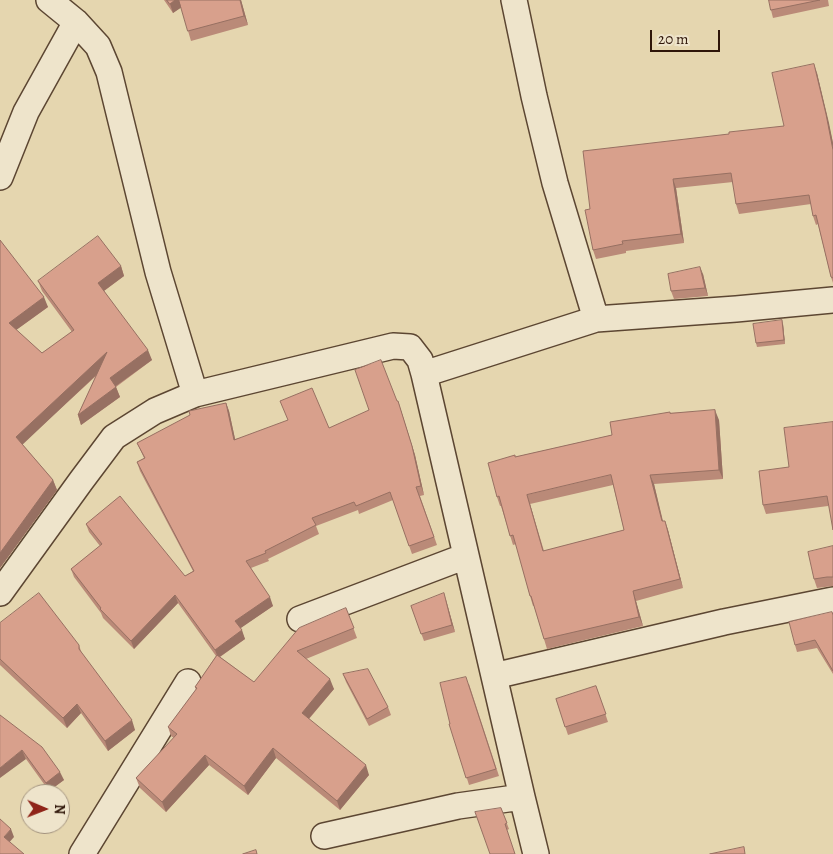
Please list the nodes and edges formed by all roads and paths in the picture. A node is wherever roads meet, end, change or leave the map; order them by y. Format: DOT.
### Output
graph roads {
  1 [pos="49,0"];
  2 [pos="514,0"];
  3 [pos="76,22"];
  4 [pos="0,177"];
  5 [pos="833,300"];
  6 [pos="596,319"];
  7 [pos="424,374"];
  8 [pos="196,394"];
  9 [pos="466,556"];
  10 [pos="0,593"];
  11 [pos="833,600"];
  12 [pos="300,620"];
  13 [pos="494,676"];
  14 [pos="188,682"];
  15 [pos="522,797"];
  16 [pos="324,836"];
  17 [pos="82,854"];
  18 [pos="536,854"];
  1 -- 3 [label="street"];
  2 -- 6 [label="street"];
  3 -- 4 [label="street"];
  3 -- 8 [label="street"];
  5 -- 6 [label="street"];
  6 -- 7 [label="street"];
  7 -- 8 [label="street"];
  7 -- 9 [label="street"];
  8 -- 10 [label="street"];
  9 -- 12 [label="street"];
  9 -- 13 [label="street"];
  11 -- 13 [label="street"];
  13 -- 15 [label="street"];
  14 -- 17 [label="street"];
  15 -- 16 [label="street"];
  15 -- 18 [label="street"];
}
